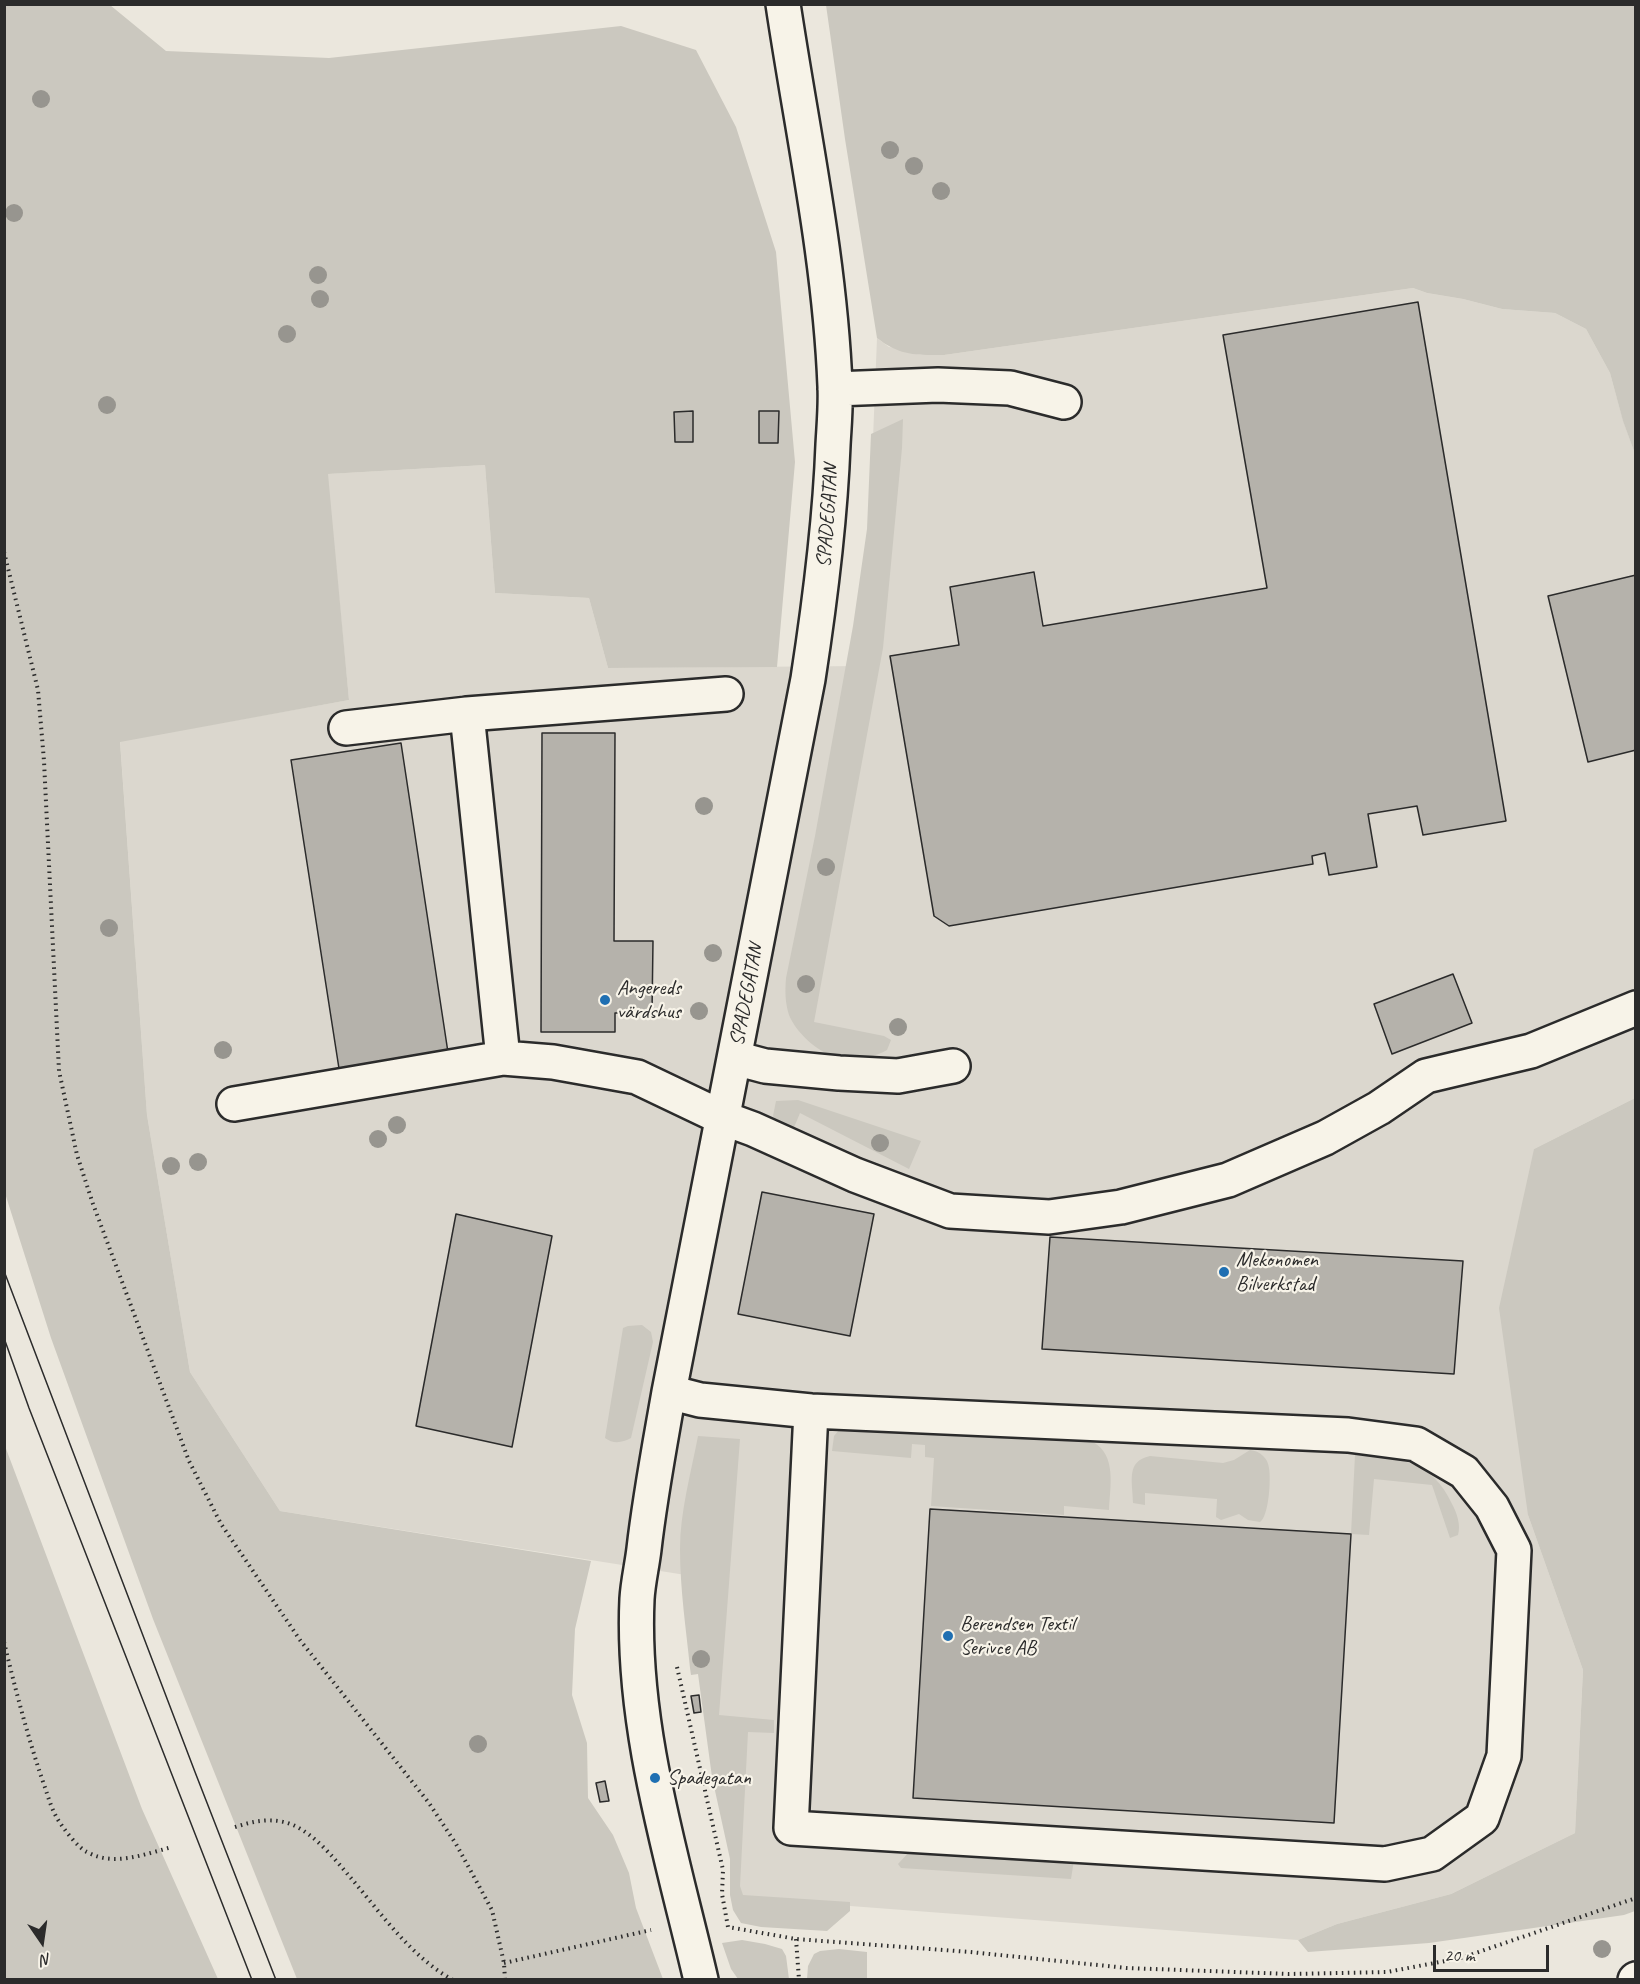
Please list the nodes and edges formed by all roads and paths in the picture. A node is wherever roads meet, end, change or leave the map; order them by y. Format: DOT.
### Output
graph roads {
  1 [pos="783,4"];
  2 [pos="835,389"];
  3 [pos="1064,402"];
  4 [pos="4,552"];
  5 [pos="726,694"];
  6 [pos="467,714"];
  7 [pos="346,728"];
  8 [pos="1635,1008"];
  9 [pos="503,1058"];
  10 [pos="735,1058"];
  11 [pos="953,1066"];
  12 [pos="234,1104"];
  13 [pos="723,1118"];
  14 [pos="669,1392"];
  15 [pos="811,1411"];
  16 [pos="4,1642"];
  17 [pos="235,1827"];
  18 [pos="172,1847"];
  19 [pos="1635,1898"];
  20 [pos="728,1927"];
  21 [pos="655,1929"];
  22 [pos="796,1939"];
  23 [pos="504,1963"];
  24 [pos="453,1980"];
  25 [pos="505,1980"];
  26 [pos="701,1980"];
  27 [pos="799,1980"];
  1 -- 2 [label="street, SPADEGATAN"];
  2 -- 3 [label="street"];
  2 -- 10 [label="street, SPADEGATAN"];
  4 -- 23 [label="path"];
  5 -- 6 [label="street"];
  6 -- 7 [label="street"];
  6 -- 9 [label="street"];
  8 -- 13 [label="street"];
  9 -- 12 [label="street"];
  9 -- 13 [label="street"];
  10 -- 11 [label="street"];
  10 -- 13 [label="street, SPADEGATAN"];
  13 -- 14 [label="street, SPADEGATAN"];
  14 -- 15 [label="street"];
  14 -- 26 [label="street, SPADEGATAN"];
  15 -- 15 [label="street"];
  16 -- 18 [label="path"];
  17 -- 24 [label="path"];
  19 -- 22 [label="path"];
  20 -- 22 [label="path"];
  21 -- 23 [label="path"];
  22 -- 27 [label="path"];
  23 -- 25 [label="path"];
}
